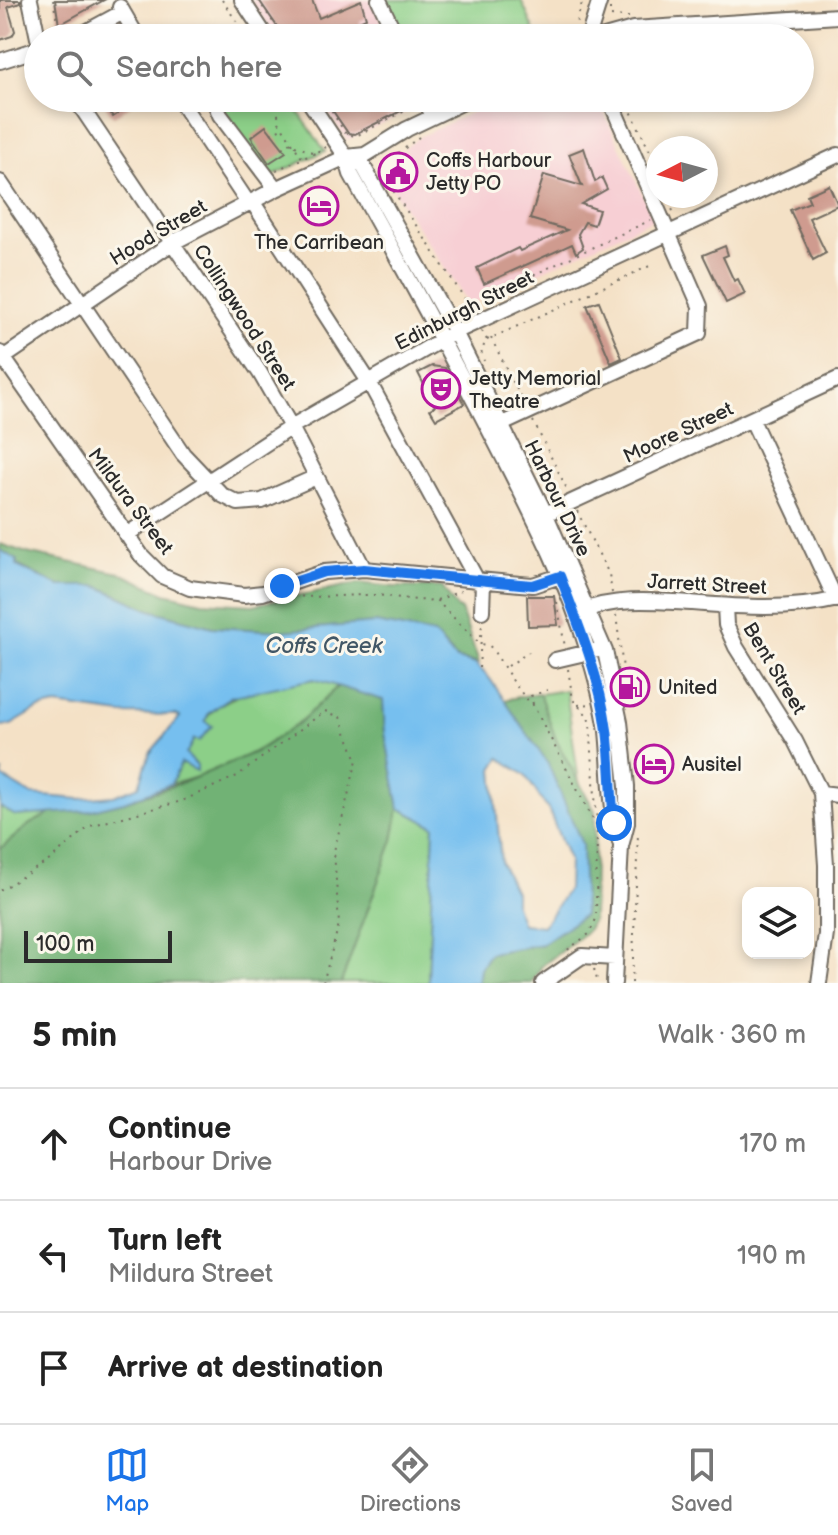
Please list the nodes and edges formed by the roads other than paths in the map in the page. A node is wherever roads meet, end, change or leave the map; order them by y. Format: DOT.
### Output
graph roads {
  1 [pos="242,0"];
  2 [pos="379,0"];
  3 [pos="20,1"];
  4 [pos="605,1"];
  5 [pos="838,16"];
  6 [pos="31,24"];
  7 [pos="98,24"];
  8 [pos="130,24"];
  9 [pos="258,24"];
  10 [pos="390,24"];
  11 [pos="594,24"];
  12 [pos="712,24"];
  13 [pos="24,53"];
  14 [pos="0,61"];
  15 [pos="84,112"];
  16 [pos="188,112"];
  17 [pos="219,112"];
  18 [pos="316,112"];
  19 [pos="431,112"];
  20 [pos="447,112"];
  21 [pos="615,112"];
  22 [pos="433,116"];
  23 [pos="838,155"];
  24 [pos="346,157"];
  25 [pos="0,182"];
  26 [pos="276,189"];
  27 [pos="250,202"];
  28 [pos="668,234"];
  29 [pos="172,243"];
  30 [pos="82,302"];
  31 [pos="449,335"];
  32 [pos="1,357"];
  33 [pos="838,379"];
  34 [pos="369,382"];
  35 [pos="752,420"];
  36 [pos="500,425"];
  37 [pos="291,427"];
  38 [pos="316,477"];
  39 [pos="207,479"];
  40 [pos="540,517"];
  41 [pos="126,535"];
  42 [pos="364,569"];
  43 [pos="560,576"];
  44 [pos="481,585"];
  45 [pos="837,599"];
  46 [pos="725,606"];
  47 [pos="482,611"];
  48 [pos="581,611"];
  49 [pos="604,648"];
  50 [pos="588,653"];
  51 [pos="561,659"];
  52 [pos="821,793"];
  53 [pos="838,795"];
  54 [pos="621,846"];
  55 [pos="615,958"];
  56 [pos="543,983"];
  57 [pos="614,983"];
  58 [pos="819,983"];
  1 -- 9 [label="street"];
  2 -- 10 [label="street"];
  3 -- 6 [label="street"];
  4 -- 11 [label="street"];
  5 -- 12 [label="street"];
  7 -- 8 [label="street"];
  13 -- 14 [label="street"];
  15 -- 29 [label="street, Collingwood Street"];
  16 -- 27 [label="street"];
  17 -- 26 [label="street"];
  18 -- 24 [label="street, Harbour Drive"];
  19 -- 22 [label="street"];
  20 -- 22 [label="street, Hood Street"];
  21 -- 28 [label="street"];
  22 -- 24 [label="street, Hood Street"];
  23 -- 28 [label="street, Edinburgh Street"];
  24 -- 26 [label="street, Hood Street"];
  24 -- 31 [label="street, Harbour Drive"];
  25 -- 30 [label="street"];
  26 -- 27 [label="street, Hood Street"];
  27 -- 29 [label="street, Hood Street"];
  27 -- 34 [label="street"];
  28 -- 31 [label="street, Edinburgh Street"];
  28 -- 36 [label="street"];
  29 -- 30 [label="street, Hood Street"];
  29 -- 37 [label="street, Collingwood Street"];
  30 -- 32 [label="street, Hood Street"];
  30 -- 39 [label="street"];
  31 -- 34 [label="street, Edinburgh Street"];
  31 -- 36 [label="street, Harbour Drive"];
  31 -- 40 [label="street, Harbour Drive"];
  32 -- 41 [label="street, Mildura Street"];
  33 -- 35 [label="street, Moore Street"];
  34 -- 37 [label="street, Edinburgh Street"];
  34 -- 44 [label="street"];
  35 -- 40 [label="street, Moore Street"];
  35 -- 45 [label="street"];
  36 -- 40 [label="street, Harbour Drive"];
  37 -- 38 [label="street, Collingwood Street"];
  37 -- 39 [label="street, Edinburgh Street"];
  38 -- 39 [label="street"];
  38 -- 42 [label="street, Collingwood Street"];
  39 -- 41 [label="street, Edinburgh Street"];
  40 -- 43 [label="street, Harbour Drive"];
  40 -- 48 [label="street, Harbour Drive"];
  41 -- 42 [label="street, Mildura Street"];
  42 -- 44 [label="street, Mildura Street"];
  43 -- 44 [label="street, Mildura Street"];
  43 -- 48 [label="street, Harbour Drive"];
  44 -- 47 [label="street"];
  45 -- 46 [label="street, Jarrett Street"];
  46 -- 48 [label="street, Jarrett Street"];
  46 -- 52 [label="street, Bent Street"];
  48 -- 49 [label="street, Harbour Drive"];
  48 -- 50 [label="street, Harbour Drive"];
  49 -- 50 [label="street"];
  49 -- 54 [label="street, Harbour Drive"];
  50 -- 51 [label="street"];
  50 -- 54 [label="street, Harbour Drive"];
  52 -- 53 [label="street"];
  52 -- 58 [label="street, Bent Street"];
  54 -- 55 [label="street, Harbour Drive"];
  55 -- 56 [label="street"];
  55 -- 57 [label="street, Harbour Drive"];
}
